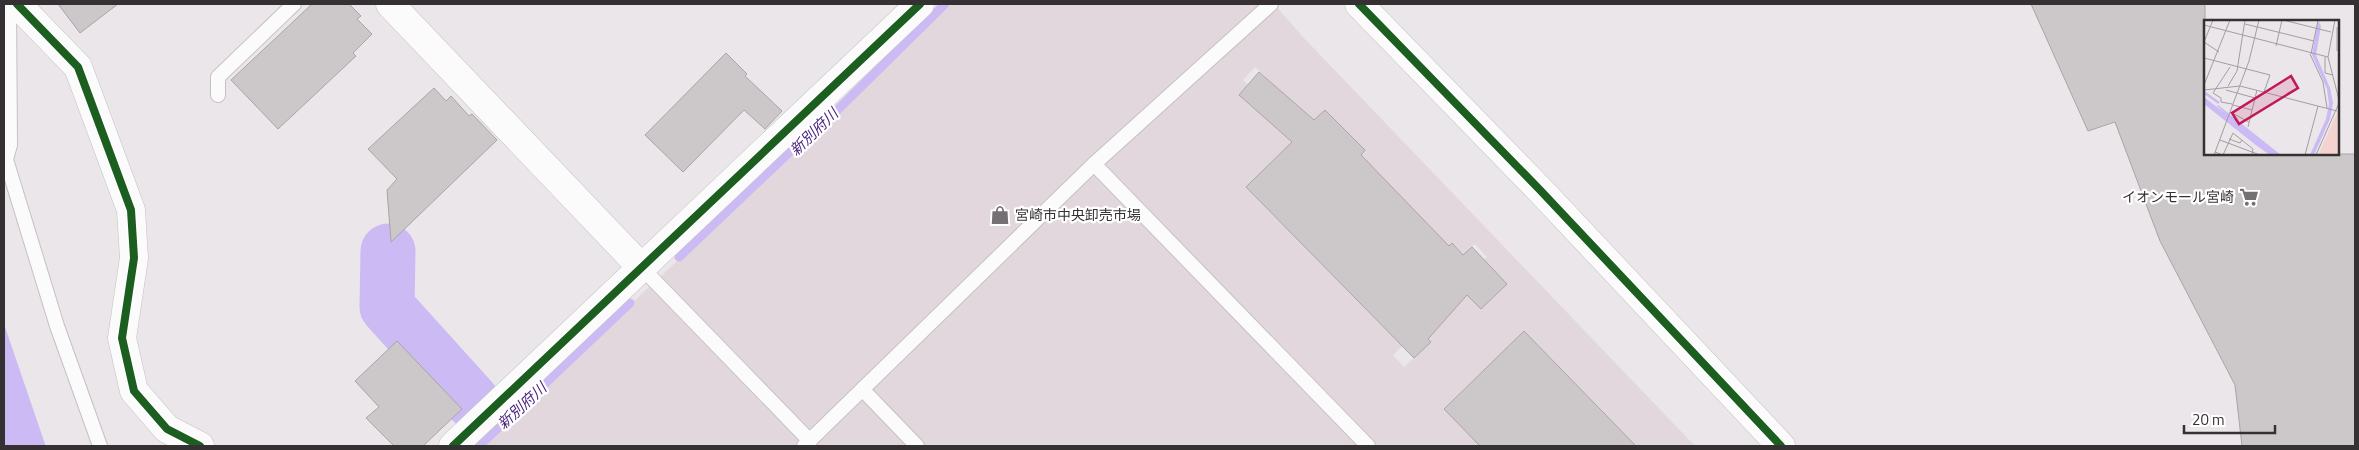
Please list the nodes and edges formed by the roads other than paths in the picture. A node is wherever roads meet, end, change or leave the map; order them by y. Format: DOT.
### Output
graph roads {
  1 [pos="9,4"];
  2 [pos="17,4"];
  3 [pos="294,4"];
  4 [pos="390,4"];
  5 [pos="920,4"];
  6 [pos="1271,4"];
  7 [pos="1359,4"];
  8 [pos="218,95"];
  9 [pos="5,156"];
  10 [pos="1094,164"];
  11 [pos="642,268"];
  12 [pos="864,390"];
  13 [pos="807,444"];
  14 [pos="100,446"];
  15 [pos="200,446"];
  16 [pos="453,446"];
  17 [pos="917,446"];
  18 [pos="1368,446"];
  19 [pos="1781,446"];
  1 -- 9 [label="lane"];
  2 -- 15 [label="street"];
  3 -- 8 [label="lane"];
  4 -- 11 [label="street"];
  5 -- 11 [label="street"];
  6 -- 10 [label="lane"];
  7 -- 19 [label="street"];
  9 -- 14 [label="lane"];
  10 -- 12 [label="lane"];
  10 -- 18 [label="lane"];
  11 -- 13 [label="lane"];
  11 -- 16 [label="street"];
  12 -- 13 [label="lane"];
  12 -- 17 [label="lane"];
}
